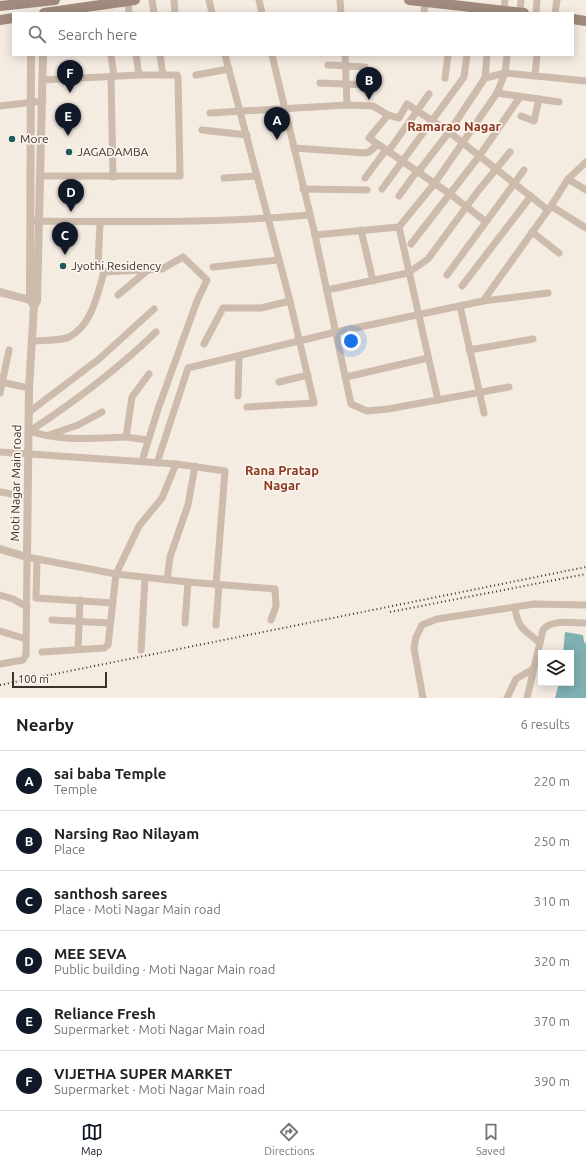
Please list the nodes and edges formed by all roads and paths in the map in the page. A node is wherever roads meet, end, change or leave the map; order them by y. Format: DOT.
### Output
graph roads {
  1 [pos="55,0"];
  2 [pos="152,0"];
  3 [pos="174,0"];
  4 [pos="209,0"];
  5 [pos="259,0"];
  6 [pos="340,0"];
  7 [pos="409,0"];
  8 [pos="413,0"];
  9 [pos="505,0"];
  10 [pos="521,0"];
  11 [pos="537,0"];
  12 [pos="557,0"];
  13 [pos="44,1"];
  14 [pos="131,1"];
  15 [pos="425,2"];
  16 [pos="30,5"];
  17 [pos="450,5"];
  18 [pos="0,6"];
  19 [pos="105,9"];
  20 [pos="491,11"];
  21 [pos="44,12"];
  22 [pos="59,12"];
  23 [pos="129,12"];
  24 [pos="154,12"];
  25 [pos="175,12"];
  26 [pos="212,12"];
  27 [pos="262,12"];
  28 [pos="342,12"];
  29 [pos="424,12"];
  30 [pos="511,12"];
  31 [pos="536,12"];
  32 [pos="555,12"];
  33 [pos="12,18"];
  34 [pos="574,19"];
  35 [pos="0,20"];
  36 [pos="586,20"];
  37 [pos="32,56"];
  38 [pos="43,56"];
  39 [pos="111,56"];
  40 [pos="136,56"];
  41 [pos="160,56"];
  42 [pos="225,56"];
  43 [pos="272,56"];
  44 [pos="345,56"];
  45 [pos="448,56"];
  46 [pos="467,56"];
  47 [pos="487,56"];
  48 [pos="507,56"];
  49 [pos="537,56"];
  50 [pos="328,65"];
  51 [pos="346,66"];
  52 [pos="365,67"];
  53 [pos="228,68"];
  54 [pos="505,74"];
  55 [pos="139,75"];
  56 [pos="163,75"];
  57 [pos="196,75"];
  58 [pos="535,76"];
  59 [pos="112,77"];
  60 [pos="445,78"];
  61 [pos="486,78"];
  62 [pos="43,80"];
  63 [pos="586,81"];
  64 [pos="320,83"];
  65 [pos="347,84"];
  66 [pos="369,85"];
  67 [pos="497,93"];
  68 [pos="429,94"];
  69 [pos="520,97"];
  70 [pos="539,99"];
  71 [pos="42,101"];
  72 [pos="32,102"];
  73 [pos="559,102"];
  74 [pos="346,105"];
  75 [pos="0,106"];
  76 [pos="285,108"];
  77 [pos="240,110"];
  78 [pos="416,111"];
  79 [pos="210,113"];
  80 [pos="388,114"];
  81 [pos="520,116"];
  82 [pos="432,121"];
  83 [pos="202,130"];
  84 [pos="449,132"];
  85 [pos="247,135"];
  86 [pos="463,143"];
  87 [pos="377,145"];
  88 [pos="294,148"];
  89 [pos="386,151"];
  90 [pos="510,152"];
  91 [pos="480,155"];
  92 [pos="586,162"];
  93 [pos="403,163"];
  94 [pos="497,169"];
  95 [pos="524,170"];
  96 [pos="417,172"];
  97 [pos="41,176"];
  98 [pos="257,176"];
  99 [pos="113,177"];
  100 [pos="224,178"];
  101 [pos="365,178"];
  102 [pos="568,179"];
  103 [pos="514,182"];
  104 [pos="434,184"];
  105 [pos="303,189"];
  106 [pos="382,189"];
  107 [pos="367,190"];
  108 [pos="586,190"];
  109 [pos="450,194"];
  110 [pos="399,196"];
  111 [pos="531,196"];
  112 [pos="467,207"];
  113 [pos="549,208"];
  114 [pos="310,215"];
  115 [pos="268,219"];
  116 [pos="31,221"];
  117 [pos="40,221"];
  118 [pos="485,221"];
  119 [pos="100,223"];
  120 [pos="399,227"];
  121 [pos="586,228"];
  122 [pos="361,230"];
  123 [pos="532,232"];
  124 [pos="315,235"];
  125 [pos="411,244"];
  126 [pos="559,253"];
  127 [pos="278,260"];
  128 [pos="213,267"];
  129 [pos="148,270"];
  130 [pos="104,272"];
  131 [pos="408,273"];
  132 [pos="447,274"];
  133 [pos="373,281"];
  134 [pos="462,286"];
  135 [pos="327,290"];
  136 [pos="0,292"];
  137 [pos="548,292"];
  138 [pos="118,295"];
  139 [pos="290,301"];
  140 [pos="483,301"];
  141 [pos="33,303"];
  142 [pos="460,306"];
  143 [pos="154,309"];
  144 [pos="418,315"];
  145 [pos="156,332"];
  146 [pos="336,332"];
  147 [pos="533,339"];
  148 [pos="32,341"];
  149 [pos="299,342"];
  150 [pos="204,344"];
  151 [pos="9,350"];
  152 [pos="469,350"];
  153 [pos="239,356"];
  154 [pos="428,358"];
  155 [pos="149,374"];
  156 [pos="308,375"];
  157 [pos="346,377"];
  158 [pos="1,382"];
  159 [pos="279,382"];
  160 [pos="509,386"];
  161 [pos="29,388"];
  162 [pos="480,392"];
  163 [pos="0,393"];
  164 [pos="238,396"];
  165 [pos="438,400"];
  166 [pos="247,407"];
  167 [pos="29,412"];
  168 [pos="102,412"];
  169 [pos="484,413"];
  170 [pos="30,431"];
  171 [pos="45,436"];
  172 [pos="126,437"];
  173 [pos="147,440"];
  174 [pos="0,452"];
  175 [pos="28,455"];
  176 [pos="142,461"];
  177 [pos="157,463"];
  178 [pos="176,464"];
  179 [pos="194,466"];
  180 [pos="0,492"];
  181 [pos="28,497"];
  182 [pos="0,549"];
  183 [pos="27,557"];
  184 [pos="37,559"];
  185 [pos="116,574"];
  186 [pos="145,578"];
  187 [pos="167,580"];
  188 [pos="188,582"];
  189 [pos="218,585"];
  190 [pos="0,595"];
  191 [pos="80,600"];
  192 [pos="113,603"];
  193 [pos="586,605"];
  194 [pos="27,608"];
  195 [pos="515,608"];
  196 [pos="52,620"];
  197 [pos="271,620"];
  198 [pos="79,621"];
  199 [pos="110,623"];
  200 [pos="185,623"];
  201 [pos="586,623"];
  202 [pos="216,625"];
  203 [pos="0,631"];
  204 [pos="26,639"];
  205 [pos="540,643"];
  206 [pos="78,649"];
  207 [pos="141,650"];
  208 [pos="42,652"];
  209 [pos="0,664"];
  210 [pos="534,669"];
  211 [pos="423,698"];
  212 [pos="507,698"];
  213 [pos="527,698"];
  1 -- 13 [label="main road"];
  2 -- 24 [label="street"];
  3 -- 25 [label="street"];
  4 -- 26 [label="street"];
  5 -- 27 [label="street"];
  6 -- 28 [label="street"];
  7 -- 8 [label="main road"];
  8 -- 15 [label="main road"];
  9 -- 30 [label="street"];
  10 -- 30 [label="street"];
  11 -- 31 [label="street"];
  12 -- 32 [label="street"];
  13 -- 16 [label="main road"];
  13 -- 21 [label="main road"];
  14 -- 19 [label="main road"];
  14 -- 23 [label="street"];
  15 -- 17 [label="main road"];
  15 -- 29 [label="street"];
  16 -- 18 [label="main road"];
  17 -- 20 [label="main road"];
  19 -- 22 [label="main road"];
  20 -- 30 [label="main road"];
  33 -- 35 [label="main road"];
  34 -- 36 [label="main road"];
  37 -- 72 [label="street, Moti Nagar Main road"];
  38 -- 62 [label="street, Moti Nagar Main road"];
  39 -- 59 [label="street"];
  40 -- 55 [label="street"];
  41 -- 56 [label="street"];
  42 -- 53 [label="street"];
  43 -- 76 [label="street"];
  44 -- 51 [label="street"];
  45 -- 60 [label="street"];
  46 -- 82 [label="street"];
  47 -- 61 [label="street"];
  48 -- 54 [label="street"];
  49 -- 58 [label="street"];
  50 -- 51 [label="street"];
  51 -- 52 [label="street"];
  51 -- 65 [label="street"];
  53 -- 57 [label="street"];
  53 -- 77 [label="street"];
  54 -- 58 [label="street"];
  54 -- 61 [label="street"];
  54 -- 67 [label="street"];
  55 -- 56 [label="street"];
  55 -- 59 [label="street"];
  56 -- 99 [label="street"];
  58 -- 63 [label="street"];
  59 -- 62 [label="street"];
  59 -- 99 [label="street"];
  61 -- 84 [label="street"];
  62 -- 71 [label="street, Moti Nagar Main road"];
  64 -- 65 [label="street"];
  65 -- 66 [label="street"];
  65 -- 74 [label="street"];
  67 -- 69 [label="street"];
  67 -- 86 [label="street"];
  68 -- 78 [label="street"];
  69 -- 70 [label="street"];
  69 -- 91 [label="street"];
  70 -- 73 [label="street"];
  70 -- 81 [label="street"];
  71 -- 72 [label="street"];
  71 -- 97 [label="street, Moti Nagar Main road"];
  72 -- 75 [label="street"];
  72 -- 116 [label="street, Moti Nagar Main road"];
  74 -- 76 [label="street"];
  74 -- 80 [label="street"];
  76 -- 77 [label="street"];
  76 -- 88 [label="street"];
  77 -- 79 [label="street"];
  77 -- 85 [label="street"];
  78 -- 80 [label="street"];
  78 -- 82 [label="street"];
  78 -- 89 [label="street"];
  80 -- 87 [label="street"];
  82 -- 84 [label="street"];
  82 -- 93 [label="street"];
  83 -- 85 [label="street"];
  84 -- 86 [label="street"];
  84 -- 96 [label="street"];
  85 -- 98 [label="street"];
  86 -- 91 [label="street"];
  86 -- 104 [label="street"];
  87 -- 88 [label="street"];
  87 -- 89 [label="street"];
  88 -- 105 [label="street"];
  89 -- 93 [label="street"];
  89 -- 101 [label="street"];
  90 -- 94 [label="street"];
  91 -- 94 [label="street"];
  91 -- 109 [label="street"];
  92 -- 102 [label="street"];
  93 -- 96 [label="street"];
  93 -- 106 [label="street"];
  94 -- 103 [label="street"];
  94 -- 112 [label="street"];
  95 -- 103 [label="street"];
  96 -- 104 [label="street"];
  96 -- 110 [label="street"];
  97 -- 99 [label="street"];
  97 -- 117 [label="street, Moti Nagar Main road"];
  98 -- 100 [label="street"];
  98 -- 115 [label="street"];
  102 -- 108 [label="street"];
  102 -- 113 [label="street"];
  103 -- 111 [label="street"];
  103 -- 118 [label="street"];
  104 -- 109 [label="street"];
  104 -- 120 [label="street"];
  105 -- 107 [label="street"];
  105 -- 114 [label="street"];
  109 -- 112 [label="street"];
  109 -- 125 [label="street"];
  111 -- 113 [label="street"];
  111 -- 134 [label="street"];
  112 -- 118 [label="street"];
  112 -- 131 [label="street"];
  113 -- 121 [label="street"];
  113 -- 123 [label="street"];
  114 -- 115 [label="street"];
  114 -- 124 [label="street"];
  115 -- 119 [label="street"];
  115 -- 127 [label="street"];
  116 -- 117 [label="street"];
  116 -- 141 [label="street, Moti Nagar Main road"];
  117 -- 119 [label="street"];
  117 -- 141 [label="street, Moti Nagar Main road"];
  118 -- 132 [label="street"];
  119 -- 130 [label="street"];
  120 -- 122 [label="street"];
  120 -- 131 [label="street"];
  122 -- 124 [label="street"];
  122 -- 133 [label="street"];
  123 -- 126 [label="street"];
  123 -- 140 [label="street"];
  124 -- 135 [label="street"];
  127 -- 128 [label="street"];
  127 -- 139 [label="street"];
  129 -- 130 [label="street"];
  129 -- 138 [label="street"];
  129 -- 173 [label="street"];
  130 -- 148 [label="street"];
  131 -- 133 [label="street"];
  131 -- 144 [label="street"];
  133 -- 135 [label="street"];
  135 -- 146 [label="street"];
  136 -- 141 [label="street"];
  137 -- 140 [label="street"];
  139 -- 149 [label="street"];
  139 -- 150 [label="street"];
  140 -- 142 [label="street"];
  141 -- 148 [label="street, Moti Nagar Main road"];
  142 -- 144 [label="street"];
  142 -- 152 [label="street"];
  143 -- 167 [label="street"];
  144 -- 146 [label="street"];
  144 -- 154 [label="street"];
  145 -- 170 [label="street"];
  146 -- 149 [label="street"];
  146 -- 157 [label="street"];
  147 -- 152 [label="street"];
  148 -- 161 [label="street, Moti Nagar Main road"];
  149 -- 153 [label="street"];
  149 -- 156 [label="street"];
  151 -- 158 [label="street"];
  152 -- 162 [label="street"];
  153 -- 164 [label="street"];
  153 -- 177 [label="street"];
  154 -- 157 [label="street"];
  154 -- 165 [label="street"];
  155 -- 172 [label="street"];
  156 -- 159 [label="street"];
  156 -- 166 [label="street"];
  157 -- 165 [label="street"];
  158 -- 161 [label="street"];
  158 -- 163 [label="street"];
  160 -- 162 [label="street"];
  161 -- 167 [label="street, Moti Nagar Main road"];
  162 -- 165 [label="street"];
  162 -- 169 [label="street"];
  167 -- 170 [label="street, Moti Nagar Main road"];
  168 -- 171 [label="street"];
  170 -- 171 [label="street"];
  170 -- 175 [label="street, Moti Nagar Main road"];
  171 -- 172 [label="street"];
  172 -- 173 [label="street"];
  173 -- 176 [label="street"];
  174 -- 175 [label="street"];
  175 -- 176 [label="street"];
  175 -- 181 [label="street, Moti Nagar Main road"];
  176 -- 177 [label="street"];
  177 -- 178 [label="street"];
  178 -- 179 [label="street"];
  178 -- 185 [label="street"];
  179 -- 187 [label="street"];
  179 -- 189 [label="street"];
  180 -- 181 [label="street"];
  181 -- 183 [label="street, Moti Nagar Main road"];
  182 -- 183 [label="street"];
  183 -- 184 [label="street"];
  183 -- 194 [label="street, Moti Nagar Main road"];
  184 -- 185 [label="street"];
  184 -- 191 [label="street"];
  185 -- 186 [label="street"];
  185 -- 192 [label="street"];
  186 -- 187 [label="street"];
  186 -- 207 [label="street"];
  187 -- 188 [label="street"];
  188 -- 189 [label="street"];
  188 -- 200 [label="street"];
  189 -- 197 [label="street"];
  189 -- 202 [label="street"];
  190 -- 194 [label="street"];
  191 -- 192 [label="street"];
  191 -- 198 [label="street"];
  192 -- 199 [label="street"];
  193 -- 195 [label="street"];
  194 -- 204 [label="street, Moti Nagar Main road"];
  195 -- 205 [label="street"];
  195 -- 211 [label="street"];
  196 -- 198 [label="street"];
  198 -- 199 [label="street"];
  198 -- 206 [label="street"];
  199 -- 206 [label="street"];
  201 -- 205 [label="street"];
  203 -- 204 [label="street"];
  204 -- 209 [label="street, Moti Nagar Main road"];
  205 -- 210 [label="street"];
  206 -- 208 [label="street"];
  210 -- 212 [label="street"];
  210 -- 213 [label="street"];
}
